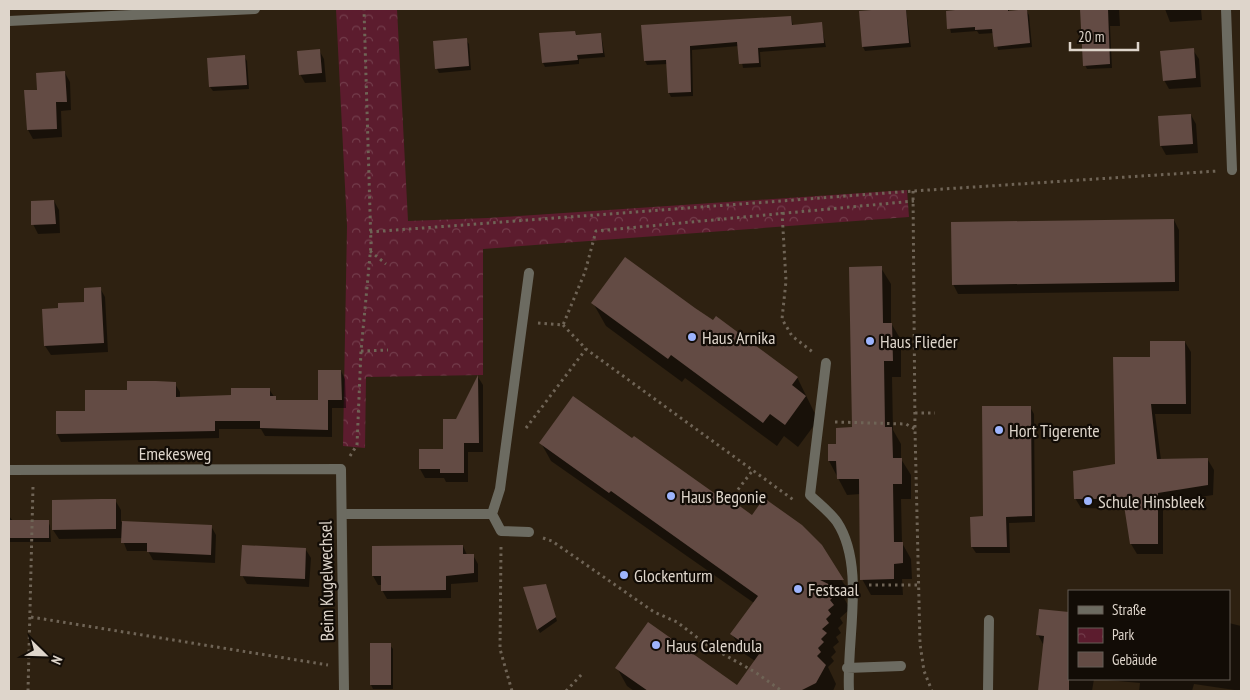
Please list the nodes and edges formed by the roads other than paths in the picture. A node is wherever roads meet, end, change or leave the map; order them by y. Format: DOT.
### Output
graph roads {
  1 [pos="256,9"];
  2 [pos="1226,9"];
  3 [pos="9,21"];
  4 [pos="1232,170"];
  5 [pos="529,273"];
  6 [pos="826,363"];
  7 [pos="341,469"];
  8 [pos="9,470"];
  9 [pos="342,514"];
  10 [pos="492,514"];
  11 [pos="529,532"];
  12 [pos="989,620"];
  13 [pos="901,666"];
  14 [pos="848,668"];
  15 [pos="344,691"];
  16 [pos="849,691"];
  17 [pos="988,691"];
  1 -- 3 [label="street"];
  2 -- 4 [label="street"];
  5 -- 10 [label="street"];
  6 -- 14 [label="street"];
  7 -- 8 [label="street, Emekesweg"];
  7 -- 9 [label="street, Beim Kugelwechsel"];
  9 -- 10 [label="street"];
  9 -- 15 [label="street, Beim Kugelwechsel"];
  10 -- 11 [label="street"];
  12 -- 17 [label="street"];
  13 -- 14 [label="street"];
  14 -- 16 [label="street"];
}
